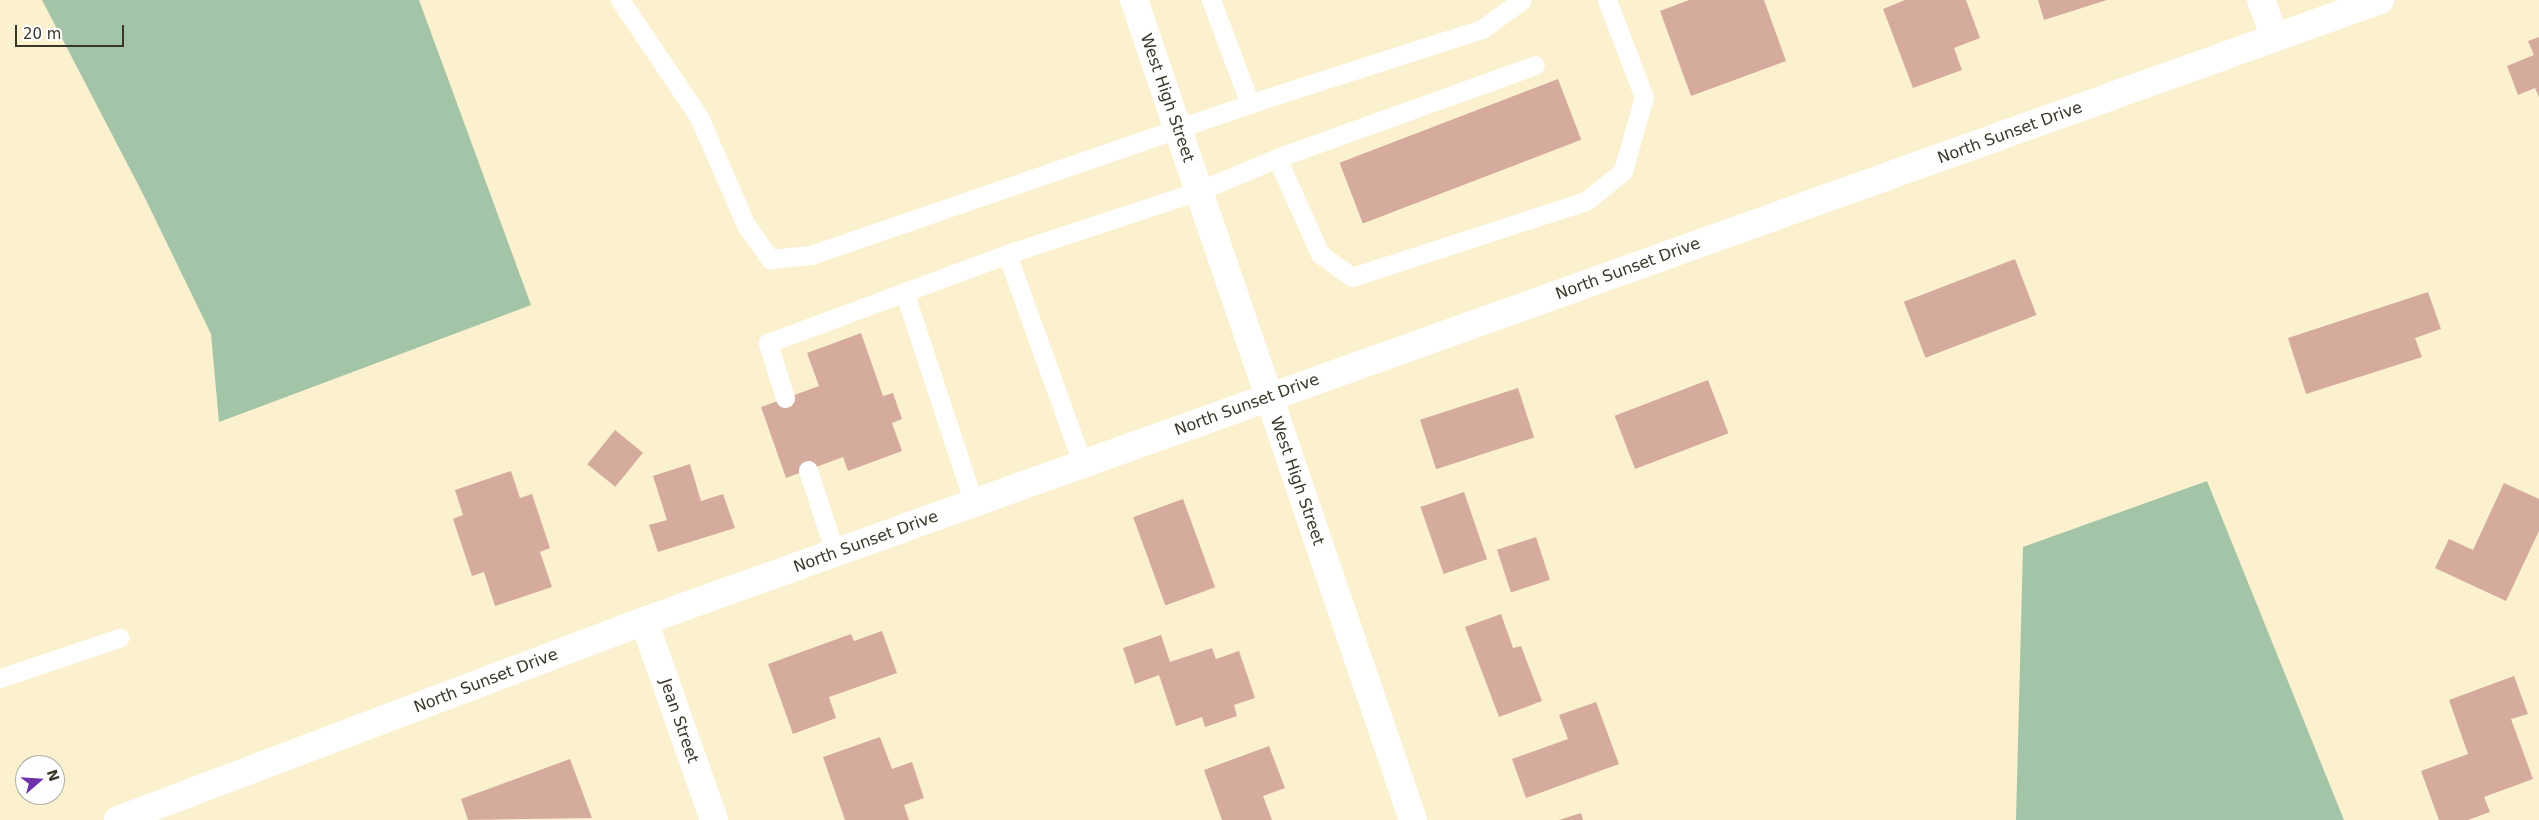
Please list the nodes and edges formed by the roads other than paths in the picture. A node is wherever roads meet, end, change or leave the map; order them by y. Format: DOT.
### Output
graph roads {
  1 [pos="620,0"];
  2 [pos="1211,0"];
  3 [pos="1522,0"];
  4 [pos="1607,0"];
  5 [pos="2261,0"];
  6 [pos="2380,0"];
  7 [pos="1137,1"];
  8 [pos="2275,38"];
  9 [pos="1535,64"];
  10 [pos="1250,104"];
  11 [pos="1178,129"];
  12 [pos="1277,158"];
  13 [pos="1199,191"];
  14 [pos="1007,254"];
  15 [pos="905,294"];
  16 [pos="1269,397"];
  17 [pos="785,398"];
  18 [pos="1082,465"];
  19 [pos="808,470"];
  20 [pos="974,504"];
  21 [pos="835,553"];
  22 [pos="644,621"];
  23 [pos="119,638"];
  24 [pos="0,678"];
  25 [pos="118,820"];
  26 [pos="714,820"];
  27 [pos="1413,820"];
  1 -- 11 [label="lane"];
  2 -- 10 [label="lane"];
  3 -- 10 [label="lane"];
  4 -- 12 [label="lane"];
  5 -- 8 [label="main road"];
  6 -- 8 [label="main road, North Sunset Drive"];
  7 -- 11 [label="main road, West High Street"];
  8 -- 16 [label="main road, North Sunset Drive"];
  9 -- 12 [label="lane"];
  10 -- 11 [label="lane"];
  11 -- 13 [label="main road, West High Street"];
  12 -- 13 [label="lane"];
  13 -- 14 [label="lane"];
  13 -- 16 [label="main road, West High Street"];
  14 -- 15 [label="lane"];
  14 -- 18 [label="lane"];
  15 -- 17 [label="lane"];
  15 -- 20 [label="lane"];
  16 -- 18 [label="main road, North Sunset Drive"];
  16 -- 27 [label="main road, West High Street"];
  18 -- 20 [label="main road, North Sunset Drive"];
  19 -- 21 [label="lane"];
  20 -- 21 [label="main road, North Sunset Drive"];
  21 -- 22 [label="main road, North Sunset Drive"];
  22 -- 25 [label="main road, North Sunset Drive"];
  22 -- 26 [label="main road, Jean Street"];
  23 -- 24 [label="lane"];
}
